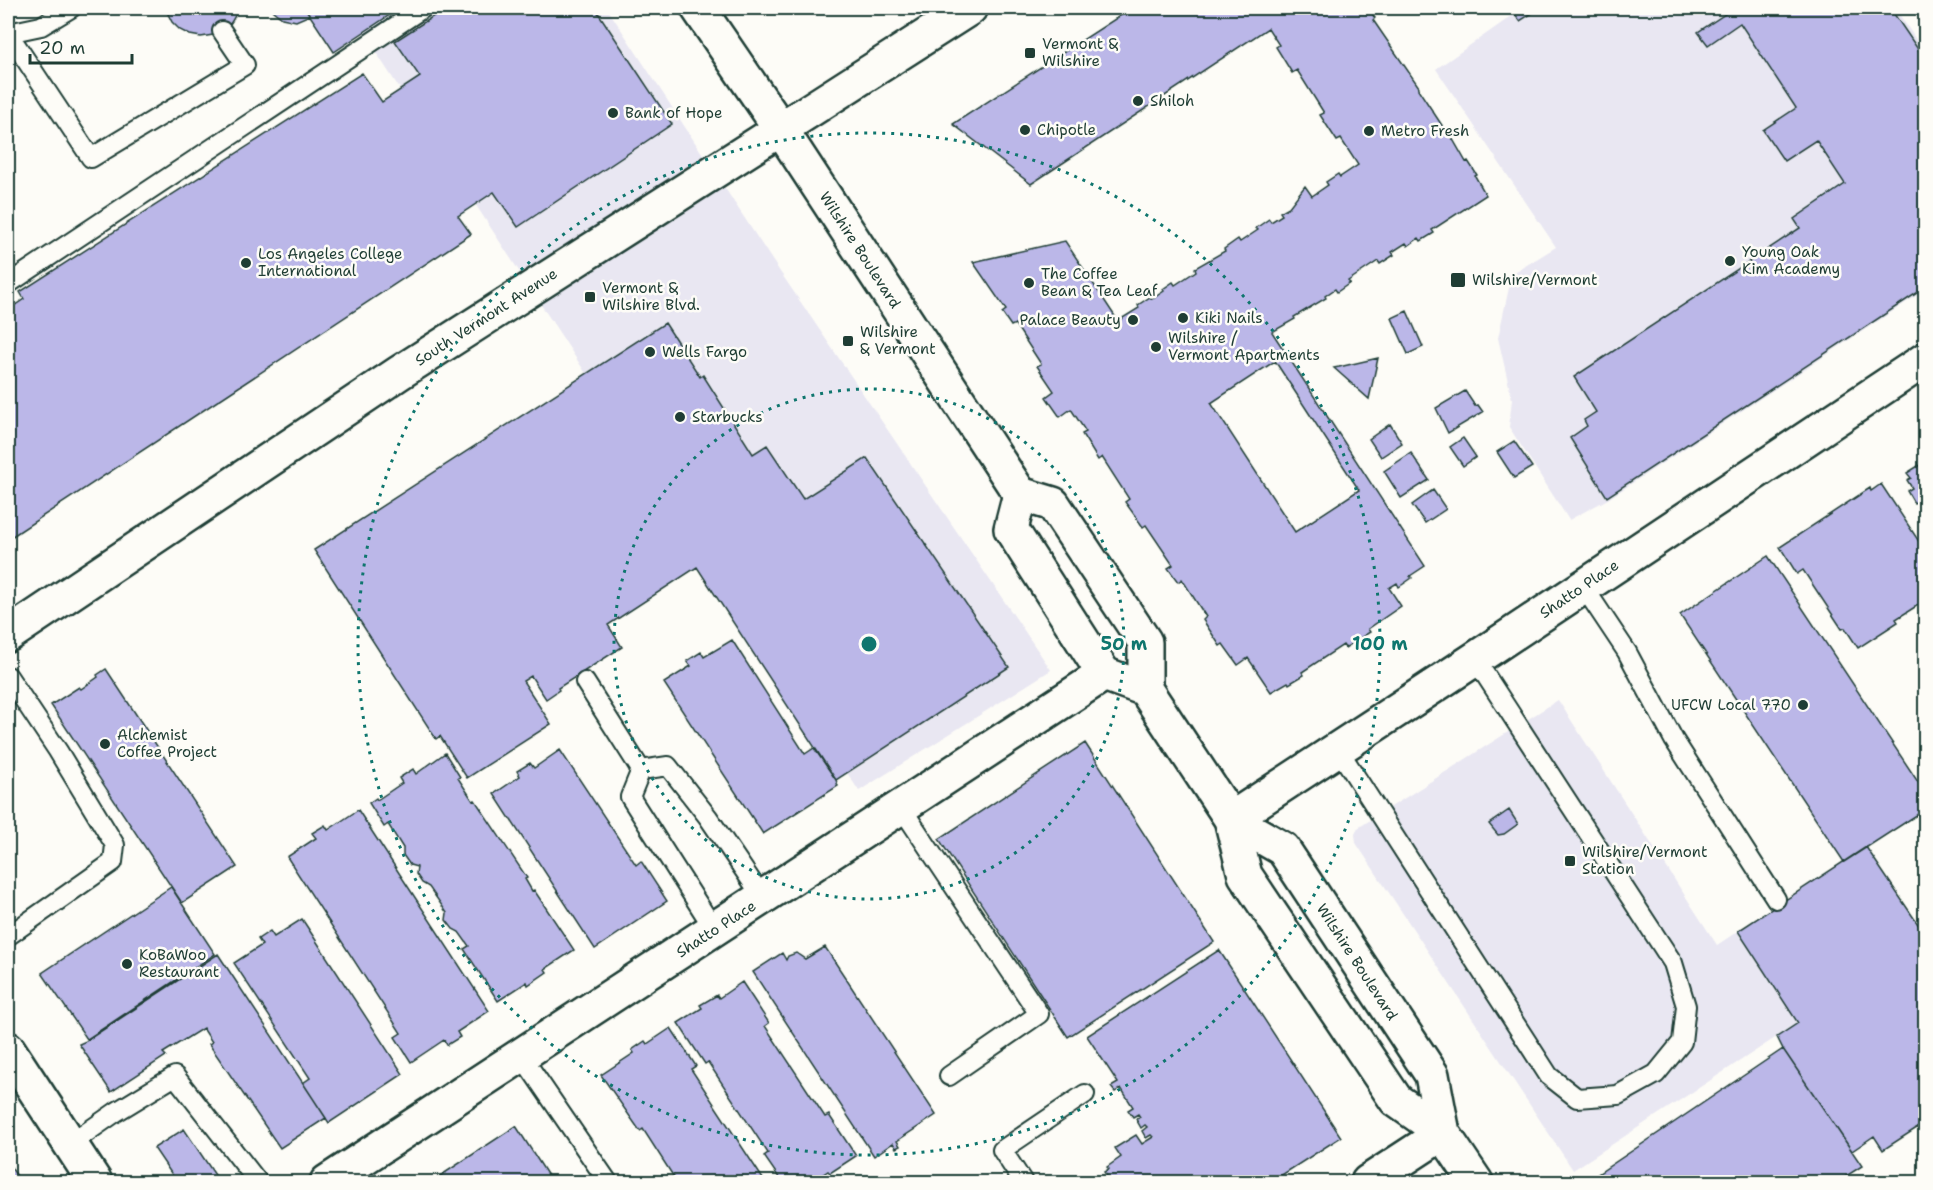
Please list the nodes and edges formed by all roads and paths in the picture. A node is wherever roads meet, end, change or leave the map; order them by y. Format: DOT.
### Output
graph roads {
  1 [pos="71,8"];
  2 [pos="423,8"];
  3 [pos="698,8"];
  4 [pos="970,8"];
  5 [pos="222,31"];
  6 [pos="8,33"];
  7 [pos="780,128"];
  8 [pos="8,284"];
  9 [pos="1926,359"];
  10 [pos="1020,494"];
  11 [pos="1583,586"];
  12 [pos="8,635"];
  13 [pos="1475,659"];
  14 [pos="1104,674"];
  15 [pos="8,676"];
  16 [pos="585,682"];
  17 [pos="1145,689"];
  18 [pos="1338,749"];
  19 [pos="641,770"];
  20 [pos="902,807"];
  21 [pos="1231,819"];
  22 [pos="762,898"];
  23 [pos="1776,899"];
  24 [pos="714,929"];
  25 [pos="8,936"];
  26 [pos="8,1049"];
  27 [pos="521,1055"];
  28 [pos="950,1076"];
  29 [pos="1085,1094"];
  30 [pos="1443,1133"];
  31 [pos="70,1144"];
  32 [pos="95,1182"];
  33 [pos="258,1182"];
  34 [pos="327,1182"];
  35 [pos="608,1182"];
  36 [pos="1023,1182"];
  37 [pos="1368,1182"];
  38 [pos="1476,1182"];
  1 -- 6 [label="lane"];
  2 -- 8 [label="lane"];
  3 -- 7 [label="main road, Wilshire Boulevard"];
  4 -- 7 [label="main road, South Vermont Avenue"];
  5 -- 6 [label="lane"];
  7 -- 10 [label="main road, Wilshire Boulevard"];
  7 -- 12 [label="main road, South Vermont Avenue"];
  9 -- 11 [label="main road, Shatto Place"];
  10 -- 14 [label="main road"];
  10 -- 17 [label="main road"];
  11 -- 13 [label="main road, Shatto Place"];
  11 -- 23 [label="lane"];
  13 -- 18 [label="main road, Shatto Place"];
  13 -- 18 [label="lane"];
  14 -- 17 [label="main road"];
  14 -- 20 [label="main road, Shatto Place"];
  15 -- 25 [label="lane"];
  16 -- 19 [label="lane"];
  17 -- 21 [label="main road, Wilshire Boulevard"];
  18 -- 21 [label="main road, Shatto Place"];
  19 -- 22 [label="lane"];
  19 -- 24 [label="lane"];
  20 -- 22 [label="main road, Shatto Place"];
  20 -- 28 [label="lane"];
  21 -- 30 [label="main road, Wilshire Boulevard"];
  21 -- 30 [label="main road, Wilshire Boulevard"];
  22 -- 24 [label="main road, Shatto Place"];
  24 -- 27 [label="main road, Shatto Place"];
  26 -- 31 [label="main road"];
  27 -- 34 [label="main road, Shatto Place"];
  27 -- 35 [label="lane"];
  29 -- 36 [label="lane"];
  30 -- 37 [label="main road"];
  30 -- 38 [label="main road, Wilshire Boulevard"];
  31 -- 32 [label="main road"];
  31 -- 33 [label="lane"];
}
